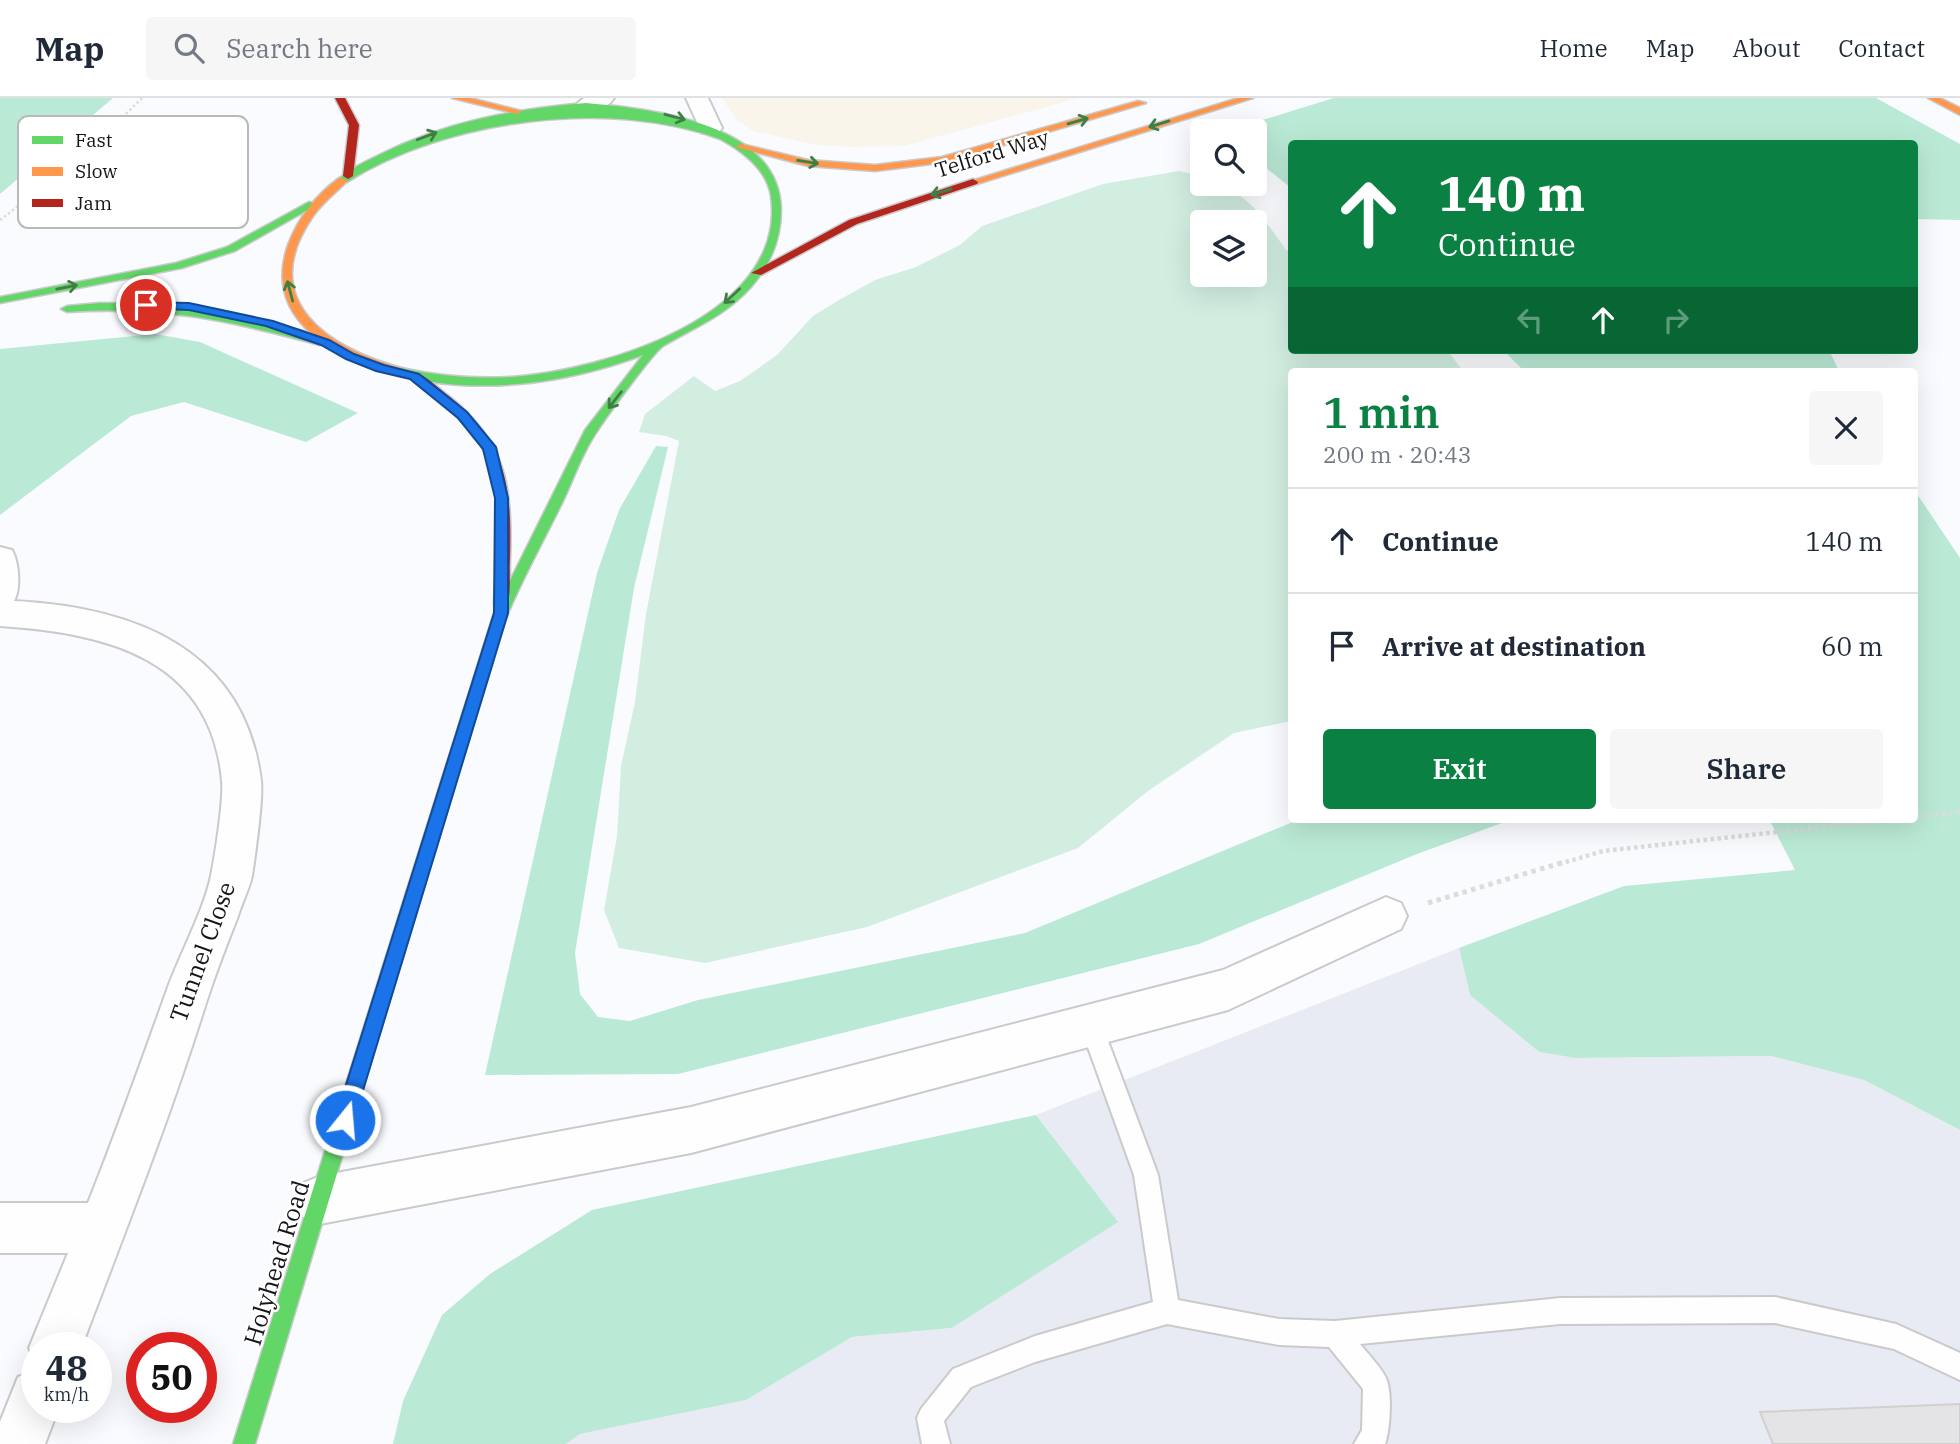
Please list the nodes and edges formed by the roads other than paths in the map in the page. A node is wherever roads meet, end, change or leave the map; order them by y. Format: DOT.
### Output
graph roads {
  1 [pos="340,98"];
  2 [pos="457,98"];
  3 [pos="697,98"];
  4 [pos="1159,98"];
  5 [pos="1248,98"];
  6 [pos="1933,98"];
  7 [pos="595,102"];
  8 [pos="517,111"];
  9 [pos="1960,112"];
  10 [pos="710,128"];
  11 [pos="741,146"];
  12 [pos="348,176"];
  13 [pos="321,199"];
  14 [pos="757,273"];
  15 [pos="0,300"];
  16 [pos="48,312"];
  17 [pos="325,342"];
  18 [pos="656,345"];
  19 [pos="415,376"];
  20 [pos="0,559"];
  21 [pos="0,596"];
  22 [pos="0,613"];
  23 [pos="501,613"];
  24 [pos="1386,916"];
  25 [pos="1091,1025"];
  26 [pos="320,1200"];
  27 [pos="0,1228"];
  28 [pos="102,1228"];
  29 [pos="1167,1311"];
  30 [pos="61,1332"];
  31 [pos="1335,1334"];
  32 [pos="1960,1367"];
  33 [pos="26,1423"];
  34 [pos="18,1444"];
  35 [pos="244,1444"];
  36 [pos="936,1444"];
  37 [pos="1368,1444"];
  1 -- 12 [label="main road"];
  2 -- 8 [label="main road"];
  3 -- 10 [label="street"];
  11 -- 4 [label="main road, Telford Way, one-way"];
  5 -- 14 [label="main road, Telford Way, one-way"];
  6 -- 9 [label="main road"];
  7 -- 8 [label="main road"];
  7 -- 10 [label="main road, one-way"];
  12 -- 8 [label="main road, one-way"];
  10 -- 11 [label="main road"];
  11 -- 14 [label="main road"];
  12 -- 13 [label="main road"];
  15 -- 13 [label="main road, one-way"];
  17 -- 13 [label="main road, one-way"];
  14 -- 18 [label="main road, one-way"];
  16 -- 17 [label="main road"];
  17 -- 19 [label="main road"];
  18 -- 19 [label="main road"];
  18 -- 23 [label="main road, Holyhead Road, one-way"];
  19 -- 23 [label="main road, Holyhead Road"];
  20 -- 21 [label="street"];
  22 -- 28 [label="street, Tunnel Close"];
  23 -- 26 [label="main road, Holyhead Road"];
  24 -- 25 [label="street"];
  25 -- 26 [label="street"];
  25 -- 29 [label="lane"];
  26 -- 35 [label="main road, Holyhead Road"];
  27 -- 28 [label="street"];
  28 -- 30 [label="street, Tunnel Close"];
  29 -- 31 [label="lane"];
  29 -- 36 [label="lane"];
  31 -- 32 [label="lane"];
  31 -- 37 [label="lane"];
  33 -- 34 [label="street"];
}
